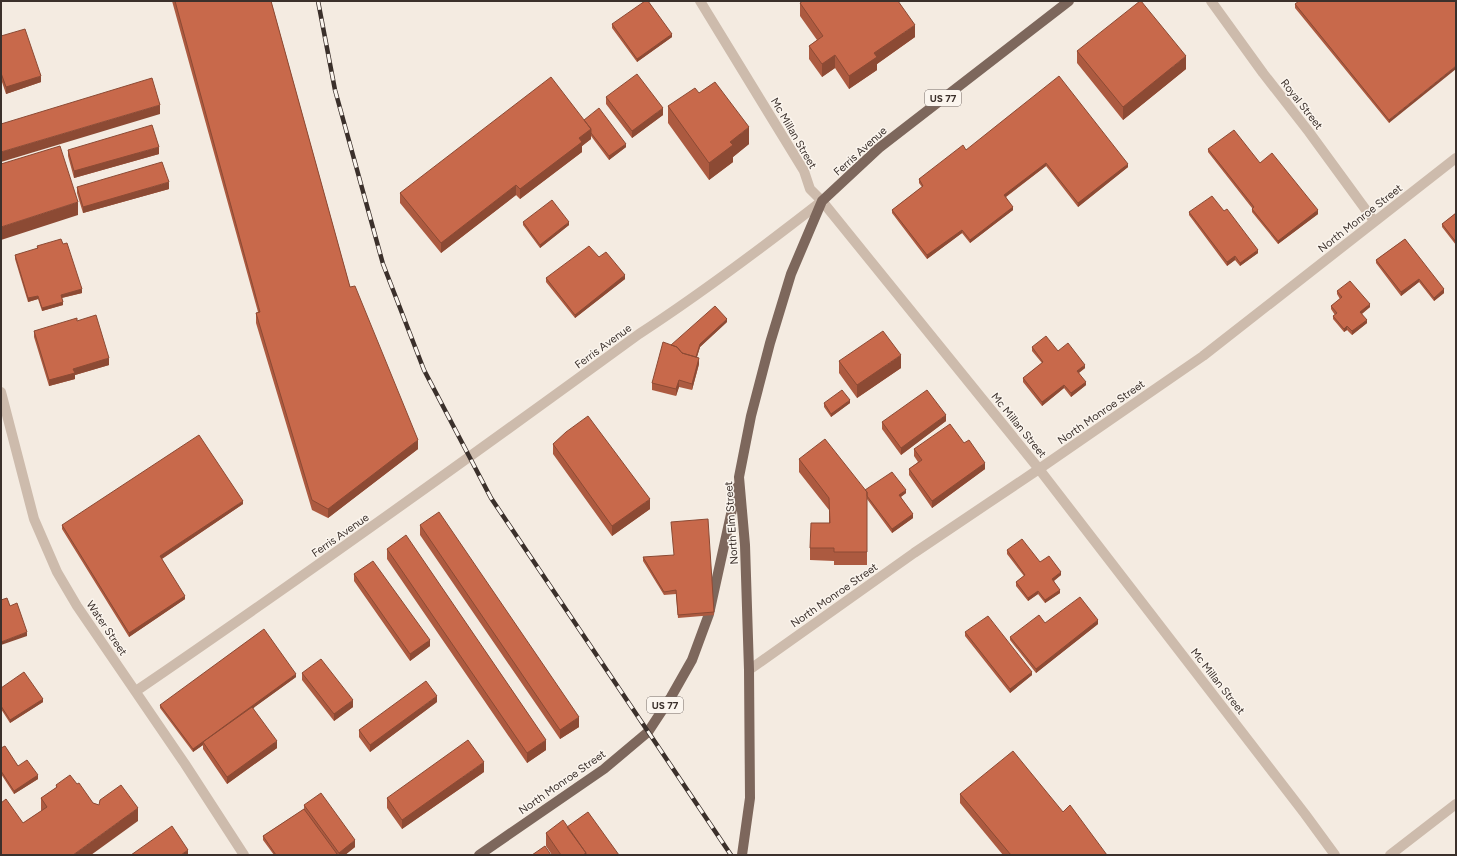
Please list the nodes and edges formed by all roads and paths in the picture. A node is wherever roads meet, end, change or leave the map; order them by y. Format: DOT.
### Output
graph roads {
  1 [pos="700,1"];
  2 [pos="1069,1"];
  3 [pos="1211,1"];
  4 [pos="1456,158"];
  5 [pos="822,202"];
  6 [pos="1374,221"];
  7 [pos="1,392"];
  8 [pos="1039,469"];
  9 [pos="739,477"];
  10 [pos="749,670"];
  11 [pos="136,691"];
  12 [pos="1456,804"];
  13 [pos="244,855"];
  14 [pos="479,855"];
  15 [pos="742,855"];
  16 [pos="1335,855"];
  17 [pos="1390,855"];
  1 -- 5 [label="street, Mc Millan Street"];
  2 -- 5 [label="main road, Ferris Avenue / US 77"];
  3 -- 6 [label="street, Royal Street"];
  4 -- 6 [label="street, North Monroe Street"];
  5 -- 8 [label="street, Mc Millan Street"];
  5 -- 9 [label="main road, North Elm Street / US 77"];
  5 -- 11 [label="street, Ferris Avenue"];
  6 -- 8 [label="street, North Monroe Street"];
  7 -- 11 [label="street, Water Street"];
  8 -- 10 [label="street, North Monroe Street"];
  8 -- 16 [label="street, Mc Millan Street"];
  9 -- 10 [label="main road, North Elm Street / US 77"];
  9 -- 14 [label="main road, North Monroe Street / US 77"];
  10 -- 15 [label="main road, North Elm Street / US 77"];
  11 -- 13 [label="street, Water Street"];
  12 -- 17 [label="street"];
}
